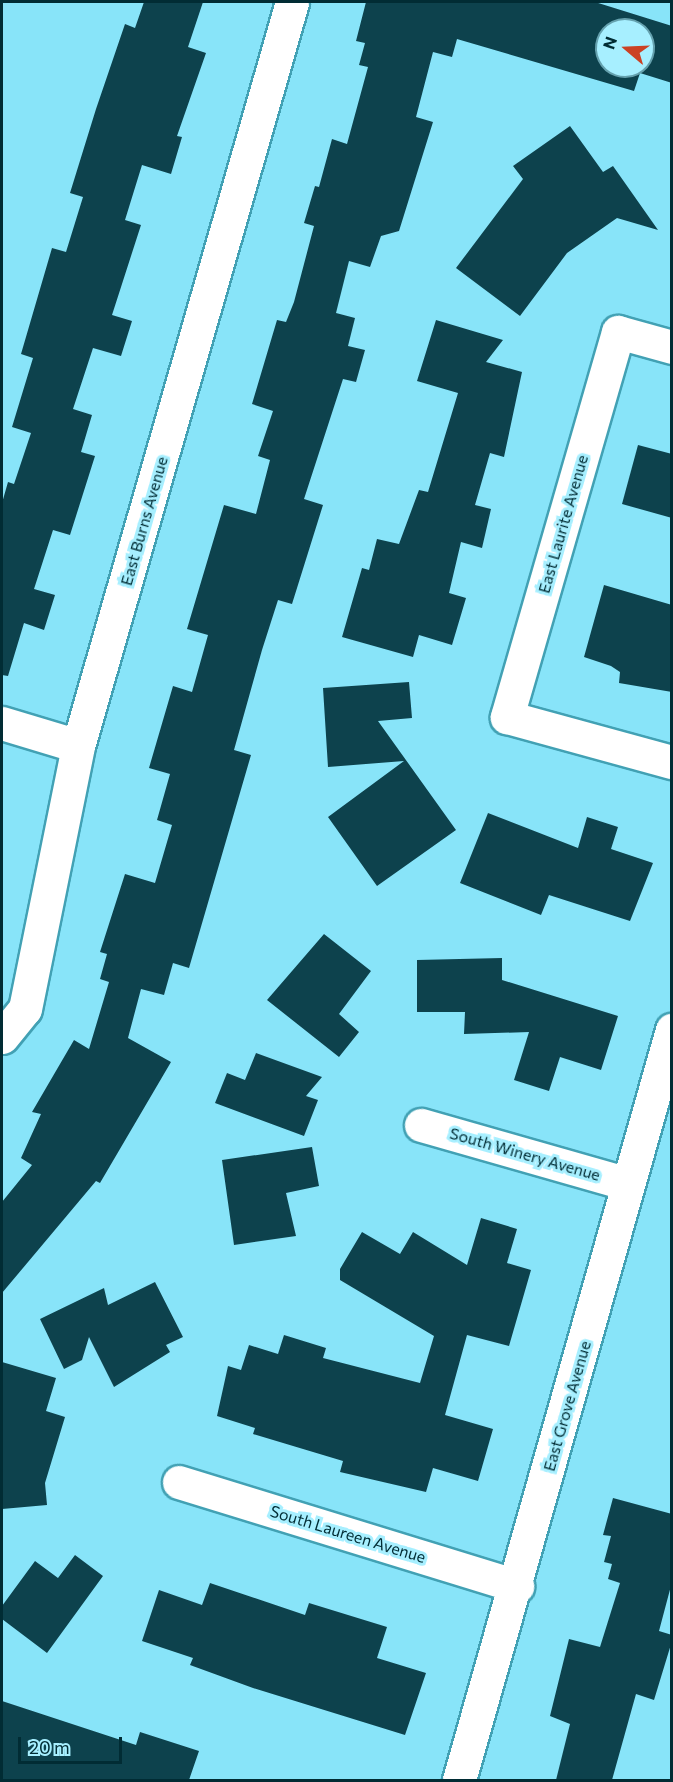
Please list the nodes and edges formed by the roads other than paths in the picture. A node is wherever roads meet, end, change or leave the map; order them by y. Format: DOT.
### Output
graph roads {
  1 [pos="292,2"];
  2 [pos="672,347"];
  3 [pos="2,723"];
  4 [pos="78,746"];
  5 [pos="672,762"];
  6 [pos="672,1030"];
  7 [pos="2,1037"];
  8 [pos="421,1125"];
  9 [pos="628,1184"];
  10 [pos="179,1482"];
  11 [pos="517,1586"];
  12 [pos="459,1780"];
  1 -- 4 [label="street, East Burns Avenue"];
  2 -- 5 [label="street, East Laurite Avenue"];
  3 -- 4 [label="street"];
  4 -- 7 [label="street, East Burns Avenue"];
  6 -- 9 [label="street, East Grove Avenue"];
  8 -- 9 [label="street, South Winery Avenue"];
  9 -- 11 [label="street, East Grove Avenue"];
  10 -- 11 [label="street, South Laureen Avenue"];
  11 -- 12 [label="street, East Grove Avenue"];
}
